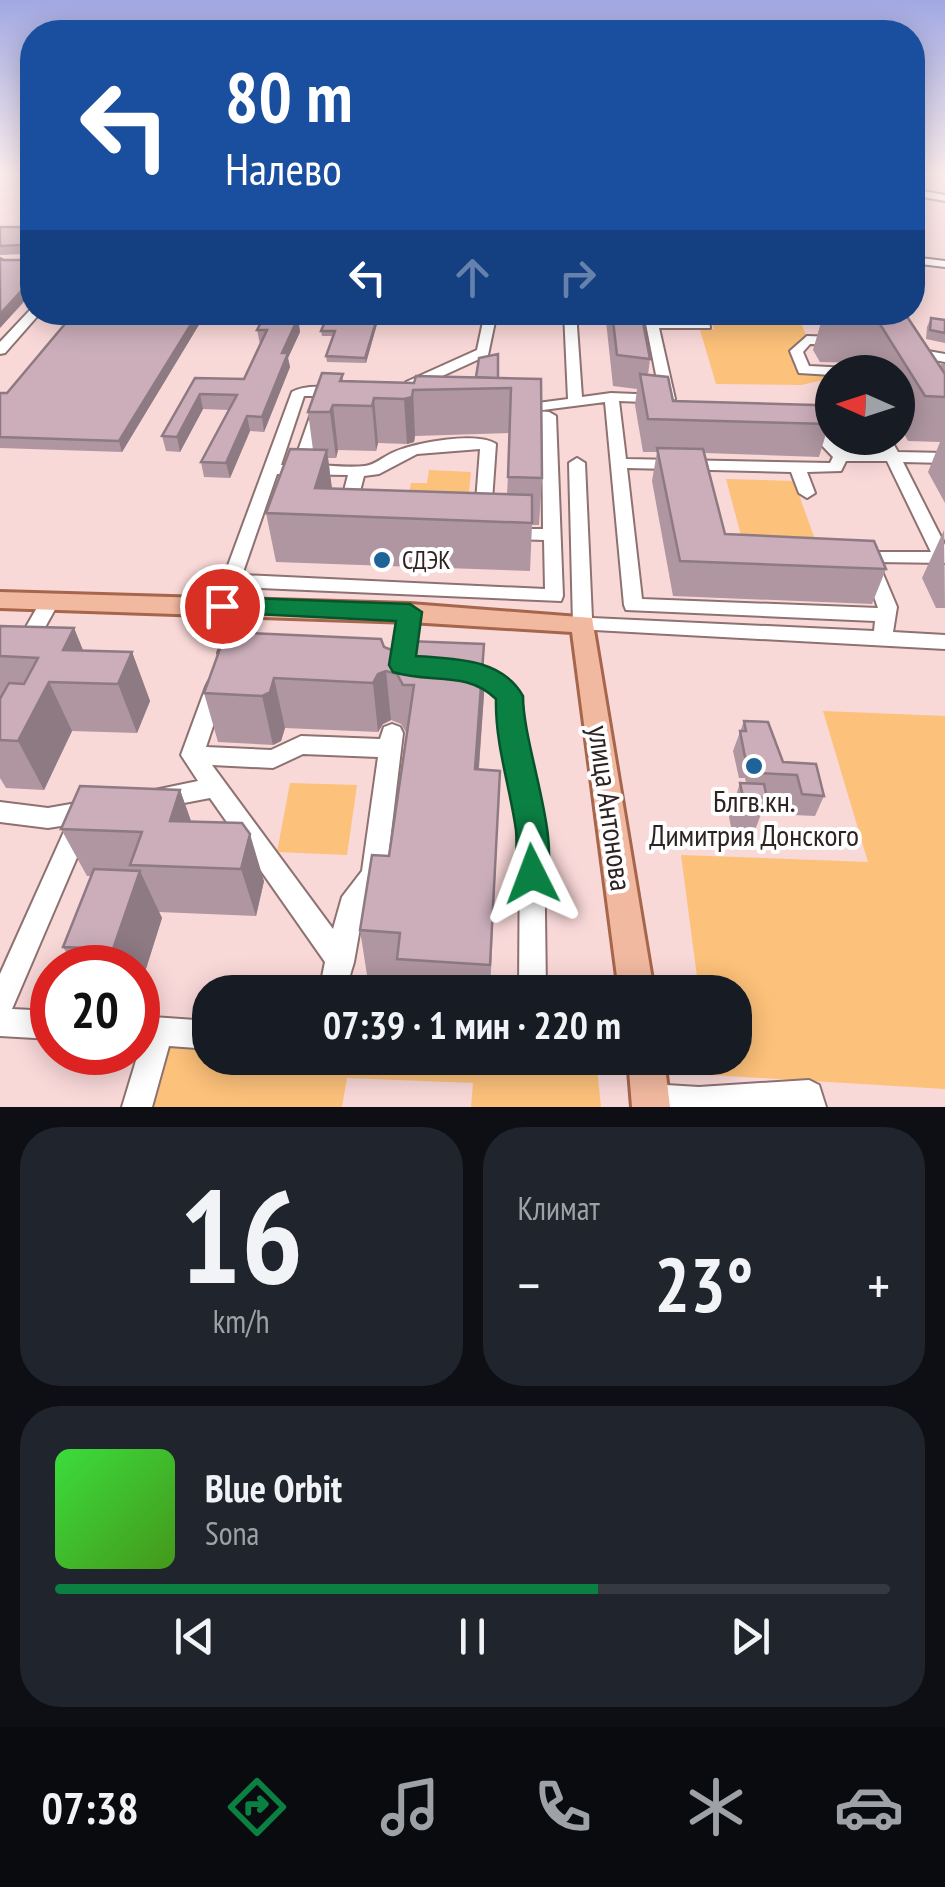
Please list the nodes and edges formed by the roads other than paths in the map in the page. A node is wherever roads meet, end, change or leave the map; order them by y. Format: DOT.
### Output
graph roads {
  1 [pos="23,325"];
  2 [pos="488,325"];
  3 [pos="571,325"];
  4 [pos="652,325"];
  5 [pos="850,341"];
  6 [pos="892,344"];
  7 [pos="0,350"];
  8 [pos="945,358"];
  9 [pos="815,370"];
  10 [pos="396,393"];
  11 [pos="611,397"];
  12 [pos="668,399"];
  13 [pos="575,402"];
  14 [pos="684,416"];
  15 [pos="794,422"];
  16 [pos="840,456"];
  17 [pos="893,456"];
  18 [pos="945,458"];
  19 [pos="619,462"];
  20 [pos="577,463"];
  21 [pos="797,468"];
  22 [pos="271,469"];
  23 [pos="299,470"];
  24 [pos="357,471"];
  25 [pos="807,493"];
  26 [pos="342,528"];
  27 [pos="552,535"];
  28 [pos="231,581"];
  29 [pos="0,600"];
  30 [pos="381,600"];
  31 [pos="50,602"];
  32 [pos="234,606"];
  33 [pos="410,612"];
  34 [pos="886,615"];
  35 [pos="583,624"];
  36 [pos="882,640"];
  37 [pos="945,642"];
  38 [pos="18,658"];
  39 [pos="410,666"];
  40 [pos="400,690"];
  41 [pos="192,755"];
  42 [pos="215,787"];
  43 [pos="85,811"];
  44 [pos="0,812"];
  45 [pos="341,962"];
  46 [pos="337,975"];
  47 [pos="533,975"];
  48 [pos="635,975"];
  49 [pos="0,1005"];
  50 [pos="0,1022"];
  51 [pos="30,1024"];
  52 [pos="160,1032"];
  53 [pos="192,1034"];
  54 [pos="142,1075"];
  55 [pos="648,1075"];
  56 [pos="650,1103"];
  57 [pos="137,1107"];
  58 [pos="812,1107"];
  1 -- 7 [label="street"];
  2 -- 10 [label="street"];
  3 -- 13 [label="street"];
  4 -- 12 [label="street"];
  5 -- 9 [label="street"];
  6 -- 8 [label="street"];
  11 -- 12 [label="street"];
  11 -- 13 [label="street"];
  11 -- 19 [label="street"];
  12 -- 14 [label="street"];
  13 -- 27 [label="street"];
  15 -- 16 [label="street"];
  16 -- 17 [label="street"];
  16 -- 21 [label="street"];
  17 -- 18 [label="street"];
  17 -- 34 [label="street"];
  19 -- 21 [label="street"];
  19 -- 34 [label="street"];
  20 -- 35 [label="street"];
  21 -- 25 [label="street"];
  22 -- 23 [label="street"];
  22 -- 23 [label="street"];
  22 -- 28 [label="street"];
  23 -- 24 [label="street"];
  24 -- 26 [label="street"];
  24 -- 27 [label="street"];
  27 -- 30 [label="street"];
  28 -- 30 [label="street"];
  28 -- 32 [label="street"];
  29 -- 31 [label="main road"];
  30 -- 32 [label="main road"];
  30 -- 33 [label="main road"];
  31 -- 32 [label="main road"];
  31 -- 38 [label="street"];
  32 -- 41 [label="street"];
  33 -- 35 [label="main road"];
  33 -- 39 [label="street"];
  34 -- 36 [label="street"];
  35 -- 36 [label="street"];
  35 -- 48 [label="main road, улица Антонова"];
  36 -- 37 [label="street"];
  39 -- 40 [label="street"];
  39 -- 47 [label="street"];
  41 -- 42 [label="street"];
  41 -- 45 [label="street"];
  42 -- 43 [label="street"];
  42 -- 45 [label="street"];
  43 -- 44 [label="street"];
  43 -- 49 [label="street"];
  45 -- 46 [label="street"];
  50 -- 51 [label="street"];
  52 -- 53 [label="street"];
  54 -- 57 [label="street"];
  55 -- 56 [label="main road"];
  56 -- 58 [label="street"];
}
